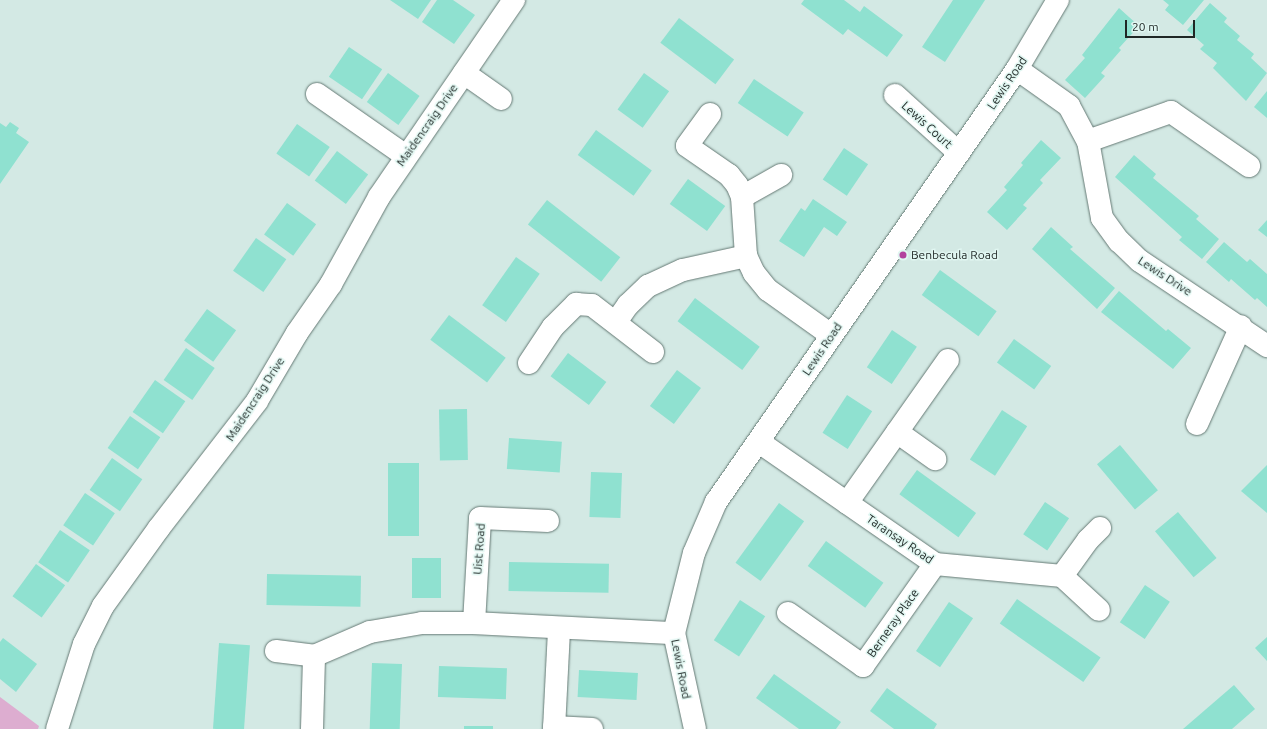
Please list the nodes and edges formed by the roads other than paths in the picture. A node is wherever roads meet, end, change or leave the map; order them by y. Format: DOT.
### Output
graph roads {
  1 [pos="514,0"];
  2 [pos="1058,0"];
  3 [pos="1017,69"];
  4 [pos="464,73"];
  5 [pos="316,94"];
  6 [pos="895,95"];
  7 [pos="501,99"];
  8 [pos="710,114"];
  9 [pos="1088,142"];
  10 [pos="959,153"];
  11 [pos="406,156"];
  12 [pos="1249,166"];
  13 [pos="781,175"];
  14 [pos="742,197"];
  15 [pos="746,256"];
  16 [pos="616,322"];
  17 [pos="1241,326"];
  18 [pos="831,335"];
  19 [pos="1267,346"];
  20 [pos="653,352"];
  21 [pos="948,360"];
  22 [pos="529,363"];
  23 [pos="1197,424"];
  24 [pos="897,432"];
  25 [pos="759,442"];
  26 [pos="936,459"];
  27 [pos="847,503"];
  28 [pos="548,521"];
  29 [pos="1100,528"];
  30 [pos="935,564"];
  31 [pos="1062,576"];
  32 [pos="1099,610"];
  33 [pos="788,613"];
  34 [pos="474,623"];
  35 [pos="559,629"];
  36 [pos="674,633"];
  37 [pos="276,651"];
  38 [pos="314,656"];
  39 [pos="554,728"];
  40 [pos="57,729"];
  41 [pos="312,729"];
  42 [pos="592,729"];
  43 [pos="695,729"];
  1 -- 4 [label="street, Maidencraig Drive"];
  2 -- 3 [label="street, Lewis Road"];
  3 -- 9 [label="street, Lewis Drive"];
  3 -- 10 [label="street, Lewis Road"];
  4 -- 7 [label="street, Maidencraig Drive"];
  4 -- 11 [label="street, Maidencraig Drive"];
  5 -- 11 [label="street"];
  6 -- 10 [label="street, Lewis Court"];
  8 -- 14 [label="street"];
  9 -- 12 [label="street"];
  9 -- 17 [label="street, Lewis Drive"];
  10 -- 18 [label="street, Lewis Road"];
  11 -- 40 [label="street, Maidencraig Drive"];
  13 -- 14 [label="street"];
  14 -- 15 [label="street"];
  15 -- 16 [label="street"];
  15 -- 18 [label="street"];
  16 -- 20 [label="street"];
  16 -- 22 [label="street"];
  17 -- 19 [label="street, Lewis Drive"];
  17 -- 23 [label="street"];
  18 -- 25 [label="street, Lewis Road"];
  21 -- 24 [label="street"];
  24 -- 26 [label="street"];
  24 -- 27 [label="street"];
  25 -- 27 [label="street, Taransay Road"];
  25 -- 36 [label="street, Lewis Road"];
  27 -- 30 [label="street, Taransay Road"];
  28 -- 34 [label="street, Uist Road"];
  29 -- 31 [label="street"];
  30 -- 31 [label="street, Taransay Road"];
  30 -- 33 [label="street, Berneray Place"];
  31 -- 32 [label="street"];
  34 -- 35 [label="street"];
  34 -- 38 [label="street"];
  35 -- 36 [label="street"];
  35 -- 39 [label="street"];
  36 -- 43 [label="street, Lewis Road"];
  37 -- 38 [label="street"];
  38 -- 41 [label="street"];
  39 -- 42 [label="street"];
}
